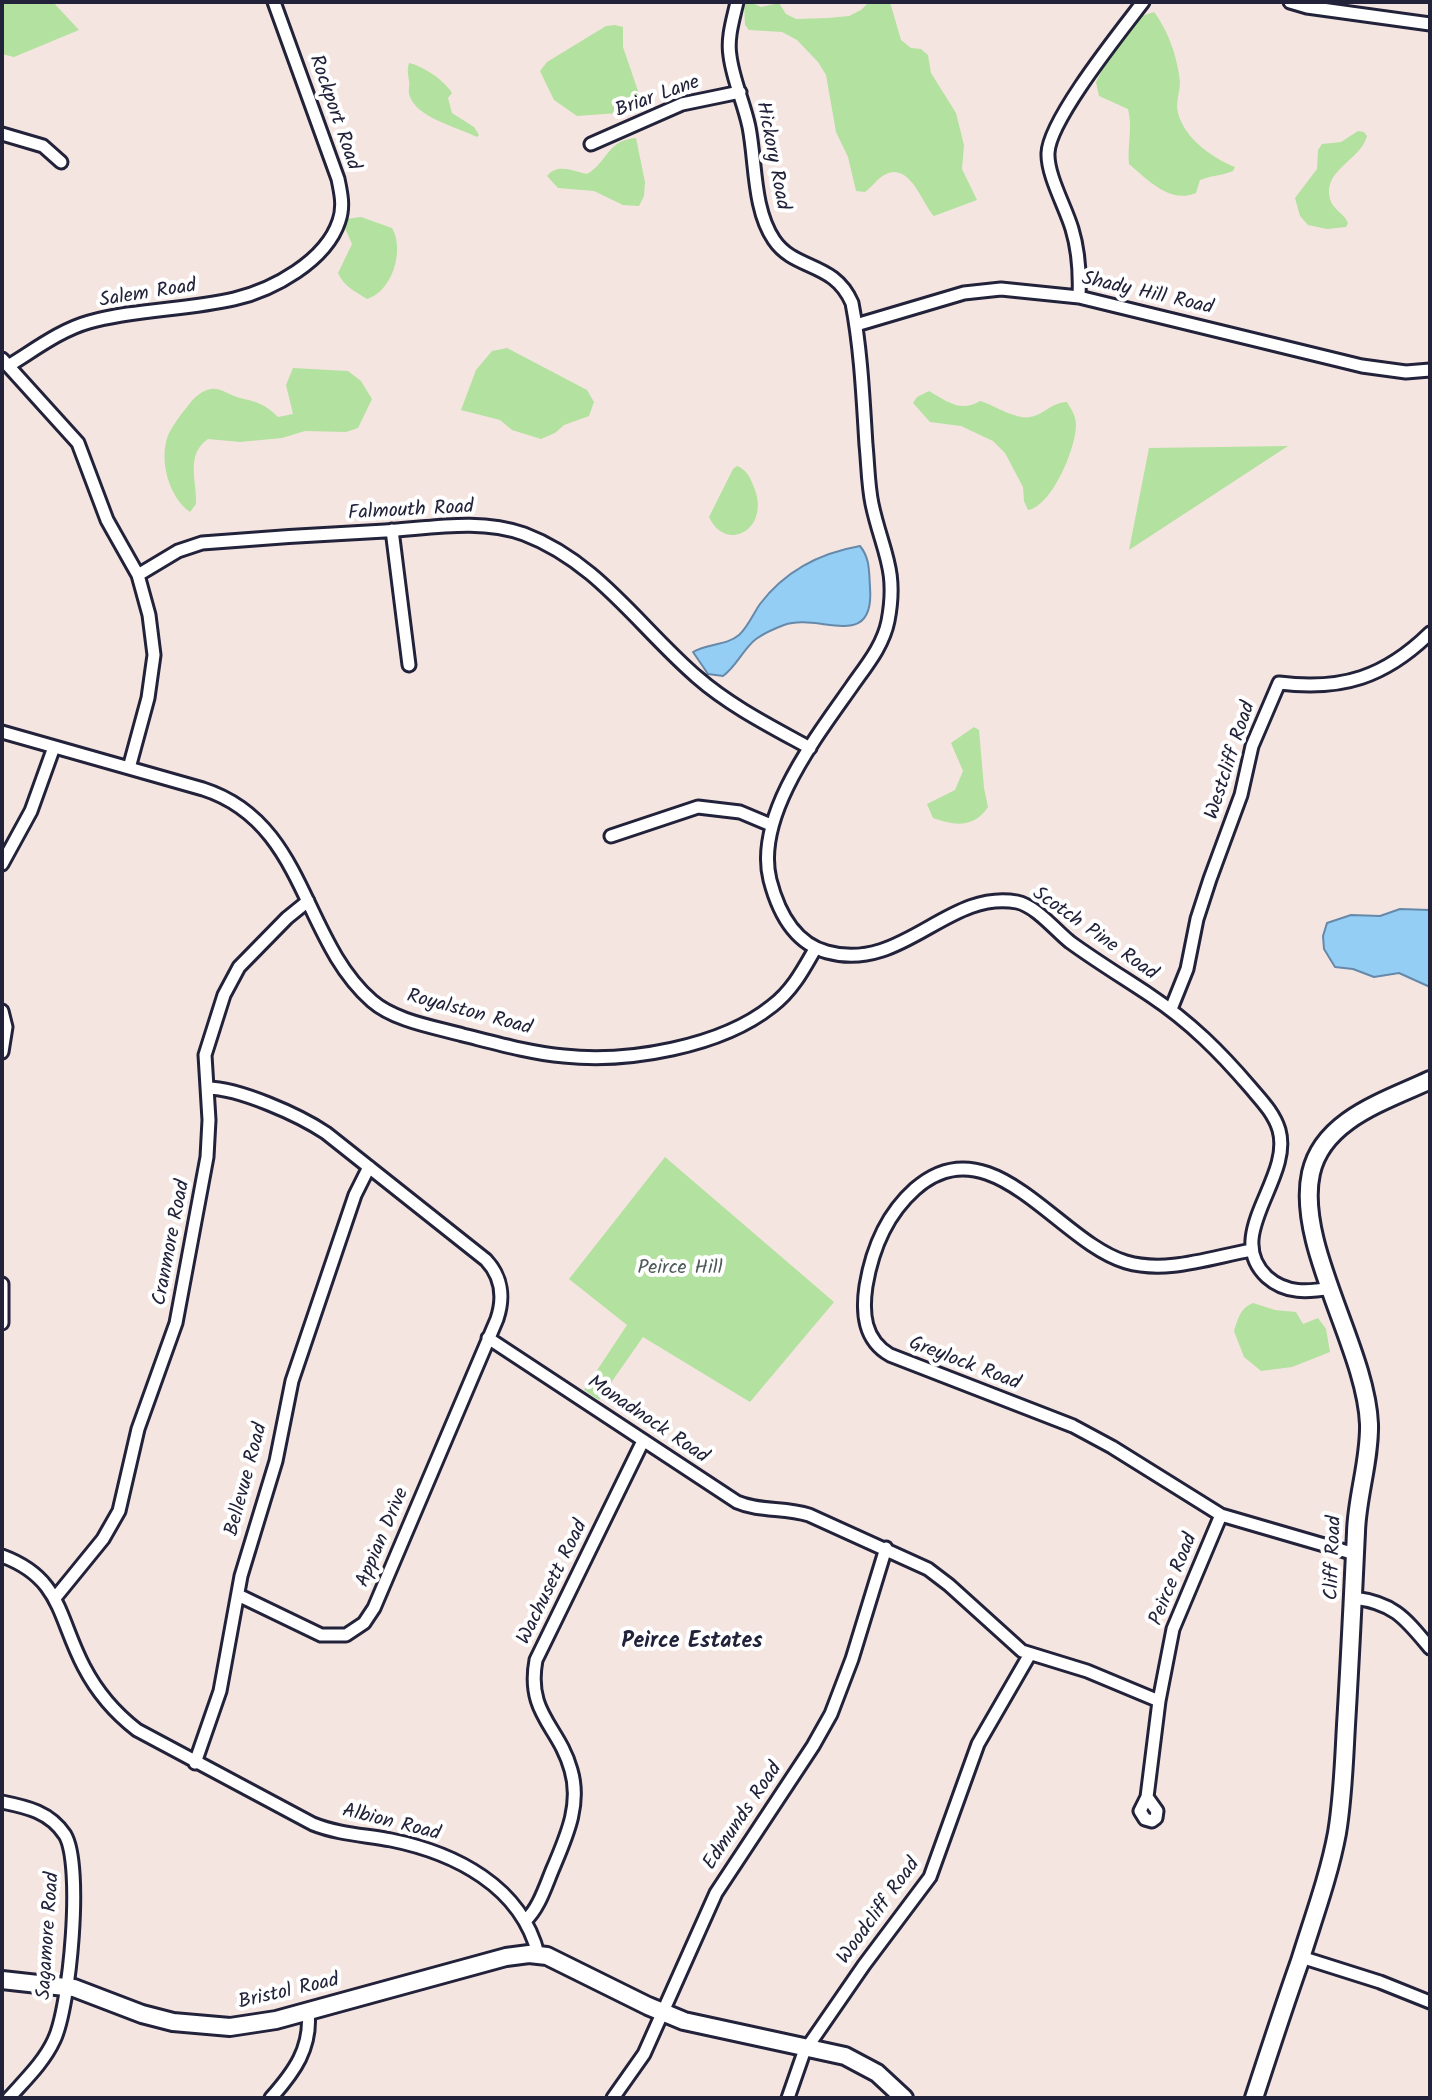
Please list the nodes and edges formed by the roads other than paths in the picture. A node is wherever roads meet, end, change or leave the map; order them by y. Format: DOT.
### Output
graph roads {
  1 [pos="274,2"];
  2 [pos="737,2"];
  3 [pos="1143,2"];
  4 [pos="1290,2"];
  5 [pos="1430,24"];
  6 [pos="740,92"];
  7 [pos="2,134"];
  8 [pos="591,144"];
  9 [pos="61,162"];
  10 [pos="298,270"];
  11 [pos="1079,297"];
  12 [pos="856,325"];
  13 [pos="5,362"];
  14 [pos="1430,370"];
  15 [pos="392,530"];
  16 [pos="138,575"];
  17 [pos="1430,633"];
  18 [pos="409,665"];
  19 [pos="2,732"];
  20 [pos="54,747"];
  21 [pos="810,748"];
  22 [pos="129,768"];
  23 [pos="771,825"];
  24 [pos="611,836"];
  25 [pos="2,864"];
  26 [pos="308,901"];
  27 [pos="815,949"];
  28 [pos="1171,1009"];
  29 [pos="2,1011"];
  30 [pos="2,1052"];
  31 [pos="1430,1080"];
  32 [pos="207,1088"];
  33 [pos="369,1167"];
  34 [pos="1252,1250"];
  35 [pos="2,1284"];
  36 [pos="1331,1288"];
  37 [pos="2,1323"];
  38 [pos="488,1338"];
  39 [pos="643,1441"];
  40 [pos="1221,1515"];
  41 [pos="886,1548"];
  42 [pos="1355,1554"];
  43 [pos="2,1556"];
  44 [pos="238,1595"];
  45 [pos="55,1598"];
  46 [pos="1354,1598"];
  47 [pos="1430,1648"];
  48 [pos="1030,1654"];
  49 [pos="1159,1701"];
  50 [pos="195,1763"];
  51 [pos="1147,1797"];
  52 [pos="2,1802"];
  53 [pos="525,1921"];
  54 [pos="538,1954"];
  55 [pos="1301,1957"];
  56 [pos="2,1980"];
  57 [pos="68,1987"];
  58 [pos="1430,2002"];
  59 [pos="308,2011"];
  60 [pos="662,2012"];
  61 [pos="808,2047"];
  62 [pos="9,2098"];
  63 [pos="271,2098"];
  64 [pos="613,2098"];
  65 [pos="788,2098"];
  66 [pos="904,2098"];
  67 [pos="1254,2098"];
  1 -- 10 [label="street, Rockport Road"];
  2 -- 6 [label="street, Hickory Road"];
  3 -- 11 [label="street"];
  4 -- 5 [label="street"];
  6 -- 8 [label="street, Briar Lane"];
  6 -- 12 [label="street, Hickory Road"];
  7 -- 9 [label="street"];
  10 -- 13 [label="street, Salem Road"];
  11 -- 12 [label="street, Shady Hill Road"];
  11 -- 14 [label="street, Shady Hill Road"];
  12 -- 21 [label="street"];
  13 -- 16 [label="street"];
  15 -- 16 [label="street, Falmouth Road"];
  15 -- 18 [label="street"];
  15 -- 21 [label="street, Falmouth Road"];
  16 -- 22 [label="street"];
  17 -- 28 [label="street, Westcliff Road"];
  19 -- 20 [label="street, Royalston Road"];
  20 -- 22 [label="street, Royalston Road"];
  20 -- 25 [label="street"];
  21 -- 23 [label="street"];
  22 -- 26 [label="street, Royalston Road"];
  23 -- 24 [label="street"];
  23 -- 27 [label="street"];
  26 -- 27 [label="street, Royalston Road"];
  26 -- 32 [label="street, Cranmore Road"];
  27 -- 28 [label="street, Scotch Pine Road"];
  28 -- 34 [label="street, Scotch Pine Road"];
  29 -- 30 [label="street"];
  31 -- 36 [label="street, Cliff Road"];
  32 -- 33 [label="street"];
  32 -- 45 [label="street, Cranmore Road"];
  33 -- 38 [label="street"];
  33 -- 44 [label="street, Bellevue Road"];
  34 -- 36 [label="street"];
  34 -- 40 [label="street, Greylock Road"];
  35 -- 37 [label="street"];
  36 -- 42 [label="street, Cliff Road"];
  38 -- 39 [label="street, Monadnock Road"];
  38 -- 44 [label="street, Appian Drive"];
  39 -- 41 [label="street, Monadnock Road"];
  39 -- 53 [label="street, Wachusett Road"];
  40 -- 42 [label="street"];
  40 -- 49 [label="street, Peirce Road"];
  41 -- 48 [label="street, Monadnock Road"];
  41 -- 60 [label="street, Edmunds Road"];
  42 -- 46 [label="street, Cliff Road"];
  43 -- 45 [label="street, Albion Road"];
  44 -- 50 [label="street, Bellevue Road"];
  45 -- 50 [label="street, Albion Road"];
  46 -- 47 [label="street"];
  46 -- 55 [label="street, Cliff Road"];
  48 -- 49 [label="street, Monadnock Road"];
  48 -- 61 [label="street, Woodcliff Road"];
  49 -- 51 [label="street, Peirce Road"];
  50 -- 53 [label="street, Albion Road"];
  52 -- 57 [label="street, Sagamore Road"];
  53 -- 54 [label="street, Albion Road"];
  54 -- 59 [label="street, Bristol Road"];
  54 -- 60 [label="street"];
  55 -- 58 [label="street"];
  55 -- 67 [label="street, Cliff Road"];
  56 -- 57 [label="street, Bristol Road"];
  57 -- 59 [label="street, Bristol Road"];
  57 -- 62 [label="street, Sagamore Road"];
  59 -- 63 [label="street"];
  60 -- 61 [label="street"];
  60 -- 64 [label="street, Edmunds Road"];
  61 -- 65 [label="street, Woodcliff Road"];
  61 -- 66 [label="street"];
}
